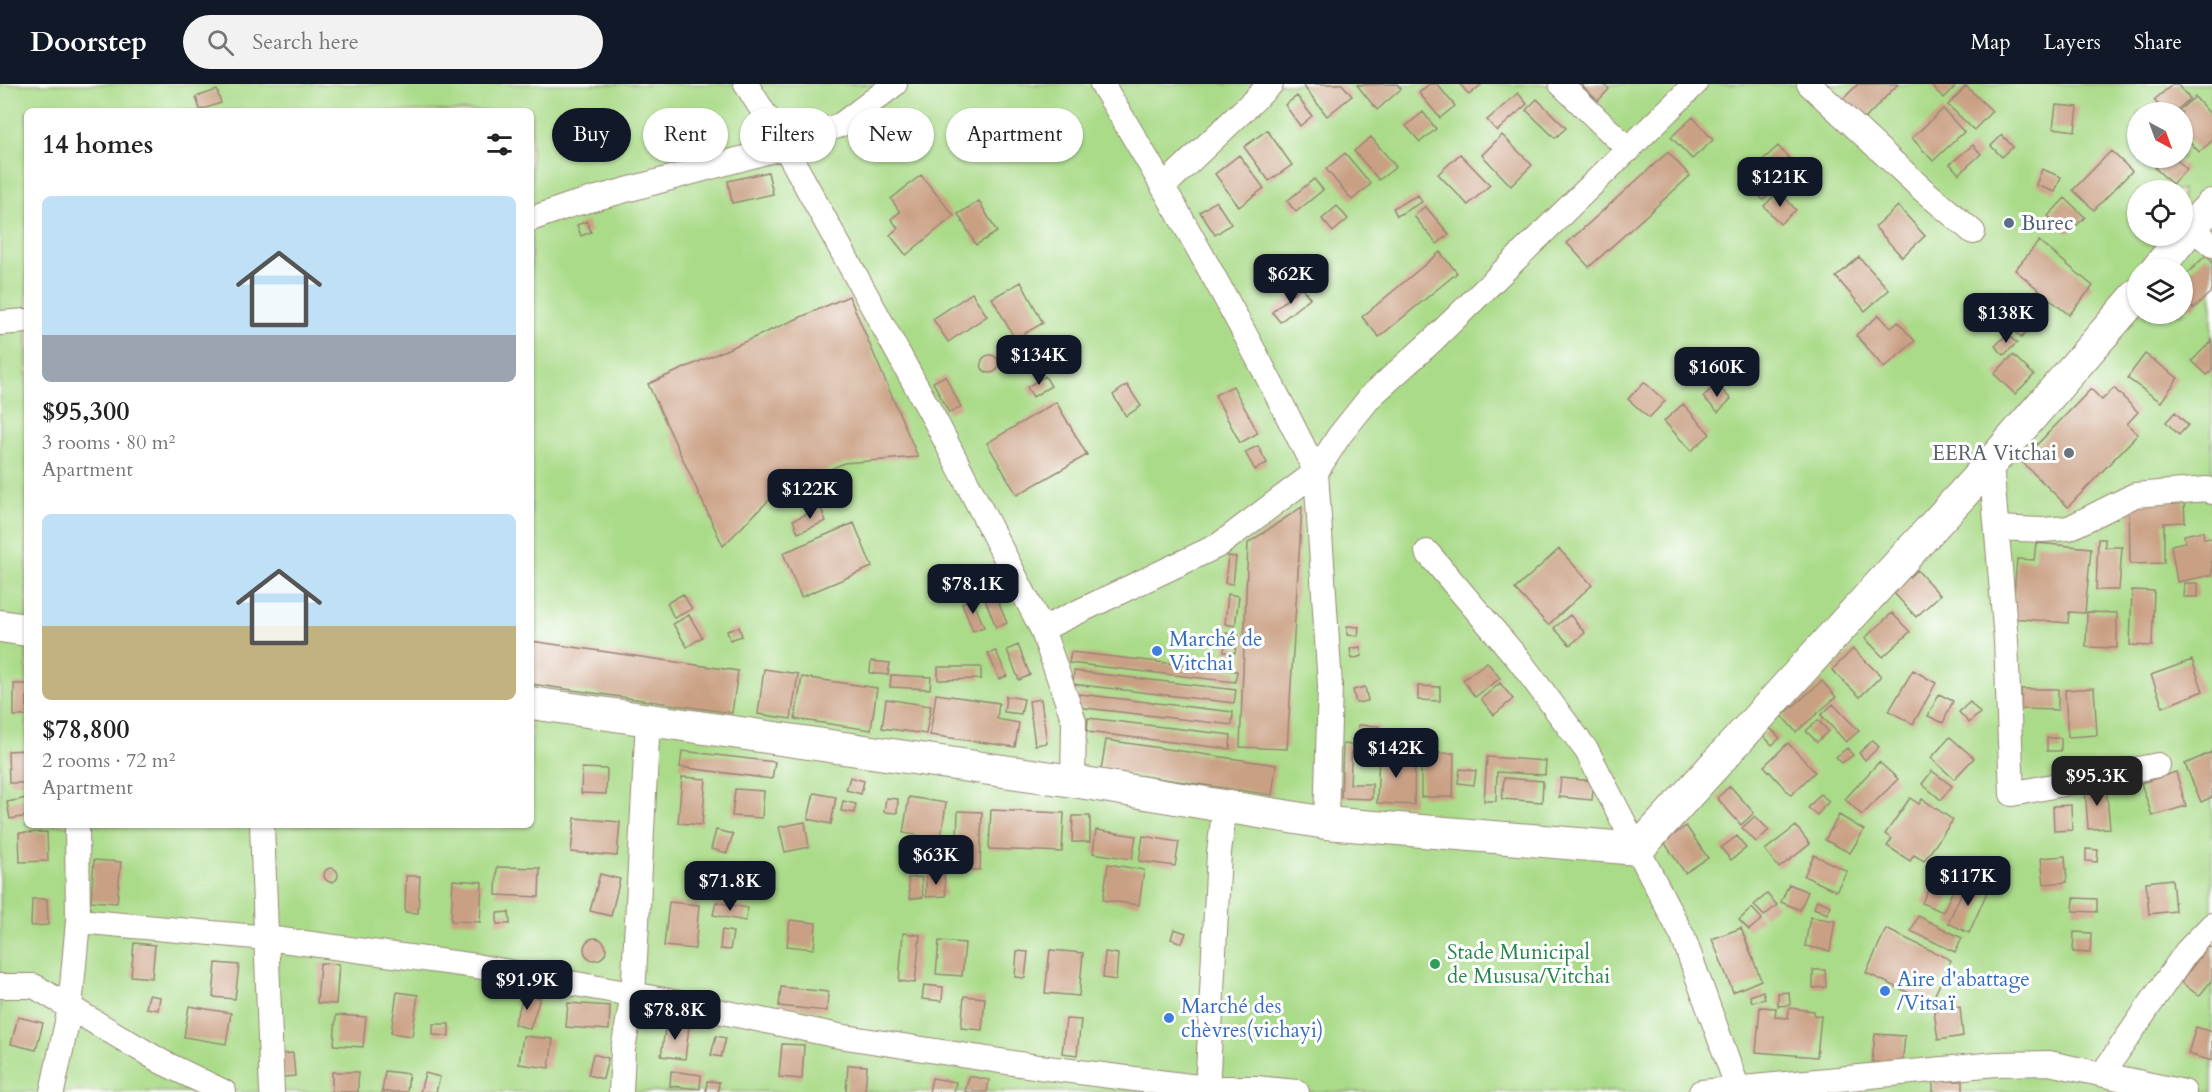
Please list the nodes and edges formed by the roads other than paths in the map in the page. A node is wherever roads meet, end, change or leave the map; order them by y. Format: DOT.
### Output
graph roads {
  1 [pos="746,84"];
  2 [pos="895,84"];
  3 [pos="1102,84"];
  4 [pos="1271,84"];
  5 [pos="1560,84"];
  6 [pos="1695,84"];
  7 [pos="1809,84"];
  8 [pos="761,108"];
  9 [pos="836,126"];
  10 [pos="1629,150"];
  11 [pos="740,159"];
  12 [pos="793,162"];
  13 [pos="1164,186"];
  14 [pos="534,218"];
  15 [pos="2205,226"];
  16 [pos="1974,232"];
  17 [pos="2169,258"];
  18 [pos="2127,307"];
  19 [pos="24,321"];
  20 [pos="0,323"];
  21 [pos="1991,463"];
  22 [pos="1316,472"];
  23 [pos="2212,492"];
  24 [pos="1998,528"];
  25 [pos="1427,552"];
  26 [pos="0,626"];
  27 [pos="1042,629"];
  28 [pos="24,630"];
  29 [pos="534,703"];
  30 [pos="648,720"];
  31 [pos="2158,765"];
  32 [pos="1073,781"];
  33 [pos="1226,805"];
  34 [pos="1326,823"];
  35 [pos="77,828"];
  36 [pos="262,828"];
  37 [pos="1638,849"];
  38 [pos="78,921"];
  39 [pos="2212,925"];
  40 [pos="267,938"];
  41 [pos="0,986"];
  42 [pos="633,995"];
  43 [pos="70,1008"];
  44 [pos="2103,1073"];
  45 [pos="1738,1089"];
  46 [pos="1207,1090"];
  47 [pos="52,1092"];
  48 [pos="224,1092"];
  49 [pos="272,1092"];
  50 [pos="621,1092"];
  51 [pos="1298,1092"];
  52 [pos="1701,1092"];
  53 [pos="2184,1092"];
  1 -- 8 [label="street"];
  2 -- 9 [label="street"];
  3 -- 13 [label="street"];
  4 -- 13 [label="street"];
  5 -- 10 [label="street"];
  6 -- 10 [label="street"];
  7 -- 16 [label="street"];
  10 -- 22 [label="street"];
  11 -- 14 [label="street"];
  12 -- 27 [label="street"];
  13 -- 22 [label="street"];
  15 -- 17 [label="street"];
  18 -- 21 [label="street"];
  19 -- 20 [label="street"];
  21 -- 24 [label="street"];
  21 -- 37 [label="street"];
  22 -- 27 [label="street"];
  22 -- 34 [label="street"];
  23 -- 24 [label="street"];
  24 -- 31 [label="street"];
  25 -- 37 [label="street"];
  26 -- 28 [label="street"];
  27 -- 32 [label="street"];
  29 -- 30 [label="street"];
  30 -- 32 [label="street"];
  30 -- 42 [label="street"];
  32 -- 33 [label="street"];
  33 -- 34 [label="street"];
  33 -- 46 [label="street"];
  34 -- 37 [label="street"];
  35 -- 38 [label="street"];
  36 -- 40 [label="street"];
  37 -- 45 [label="street"];
  38 -- 40 [label="street"];
  38 -- 43 [label="street"];
  39 -- 44 [label="street"];
  40 -- 42 [label="street"];
  40 -- 49 [label="street"];
  41 -- 43 [label="street"];
  42 -- 46 [label="street"];
  42 -- 50 [label="street"];
  43 -- 47 [label="street"];
  43 -- 48 [label="street"];
  44 -- 45 [label="street"];
  44 -- 53 [label="street"];
  45 -- 52 [label="street"];
  46 -- 51 [label="street"];
}
